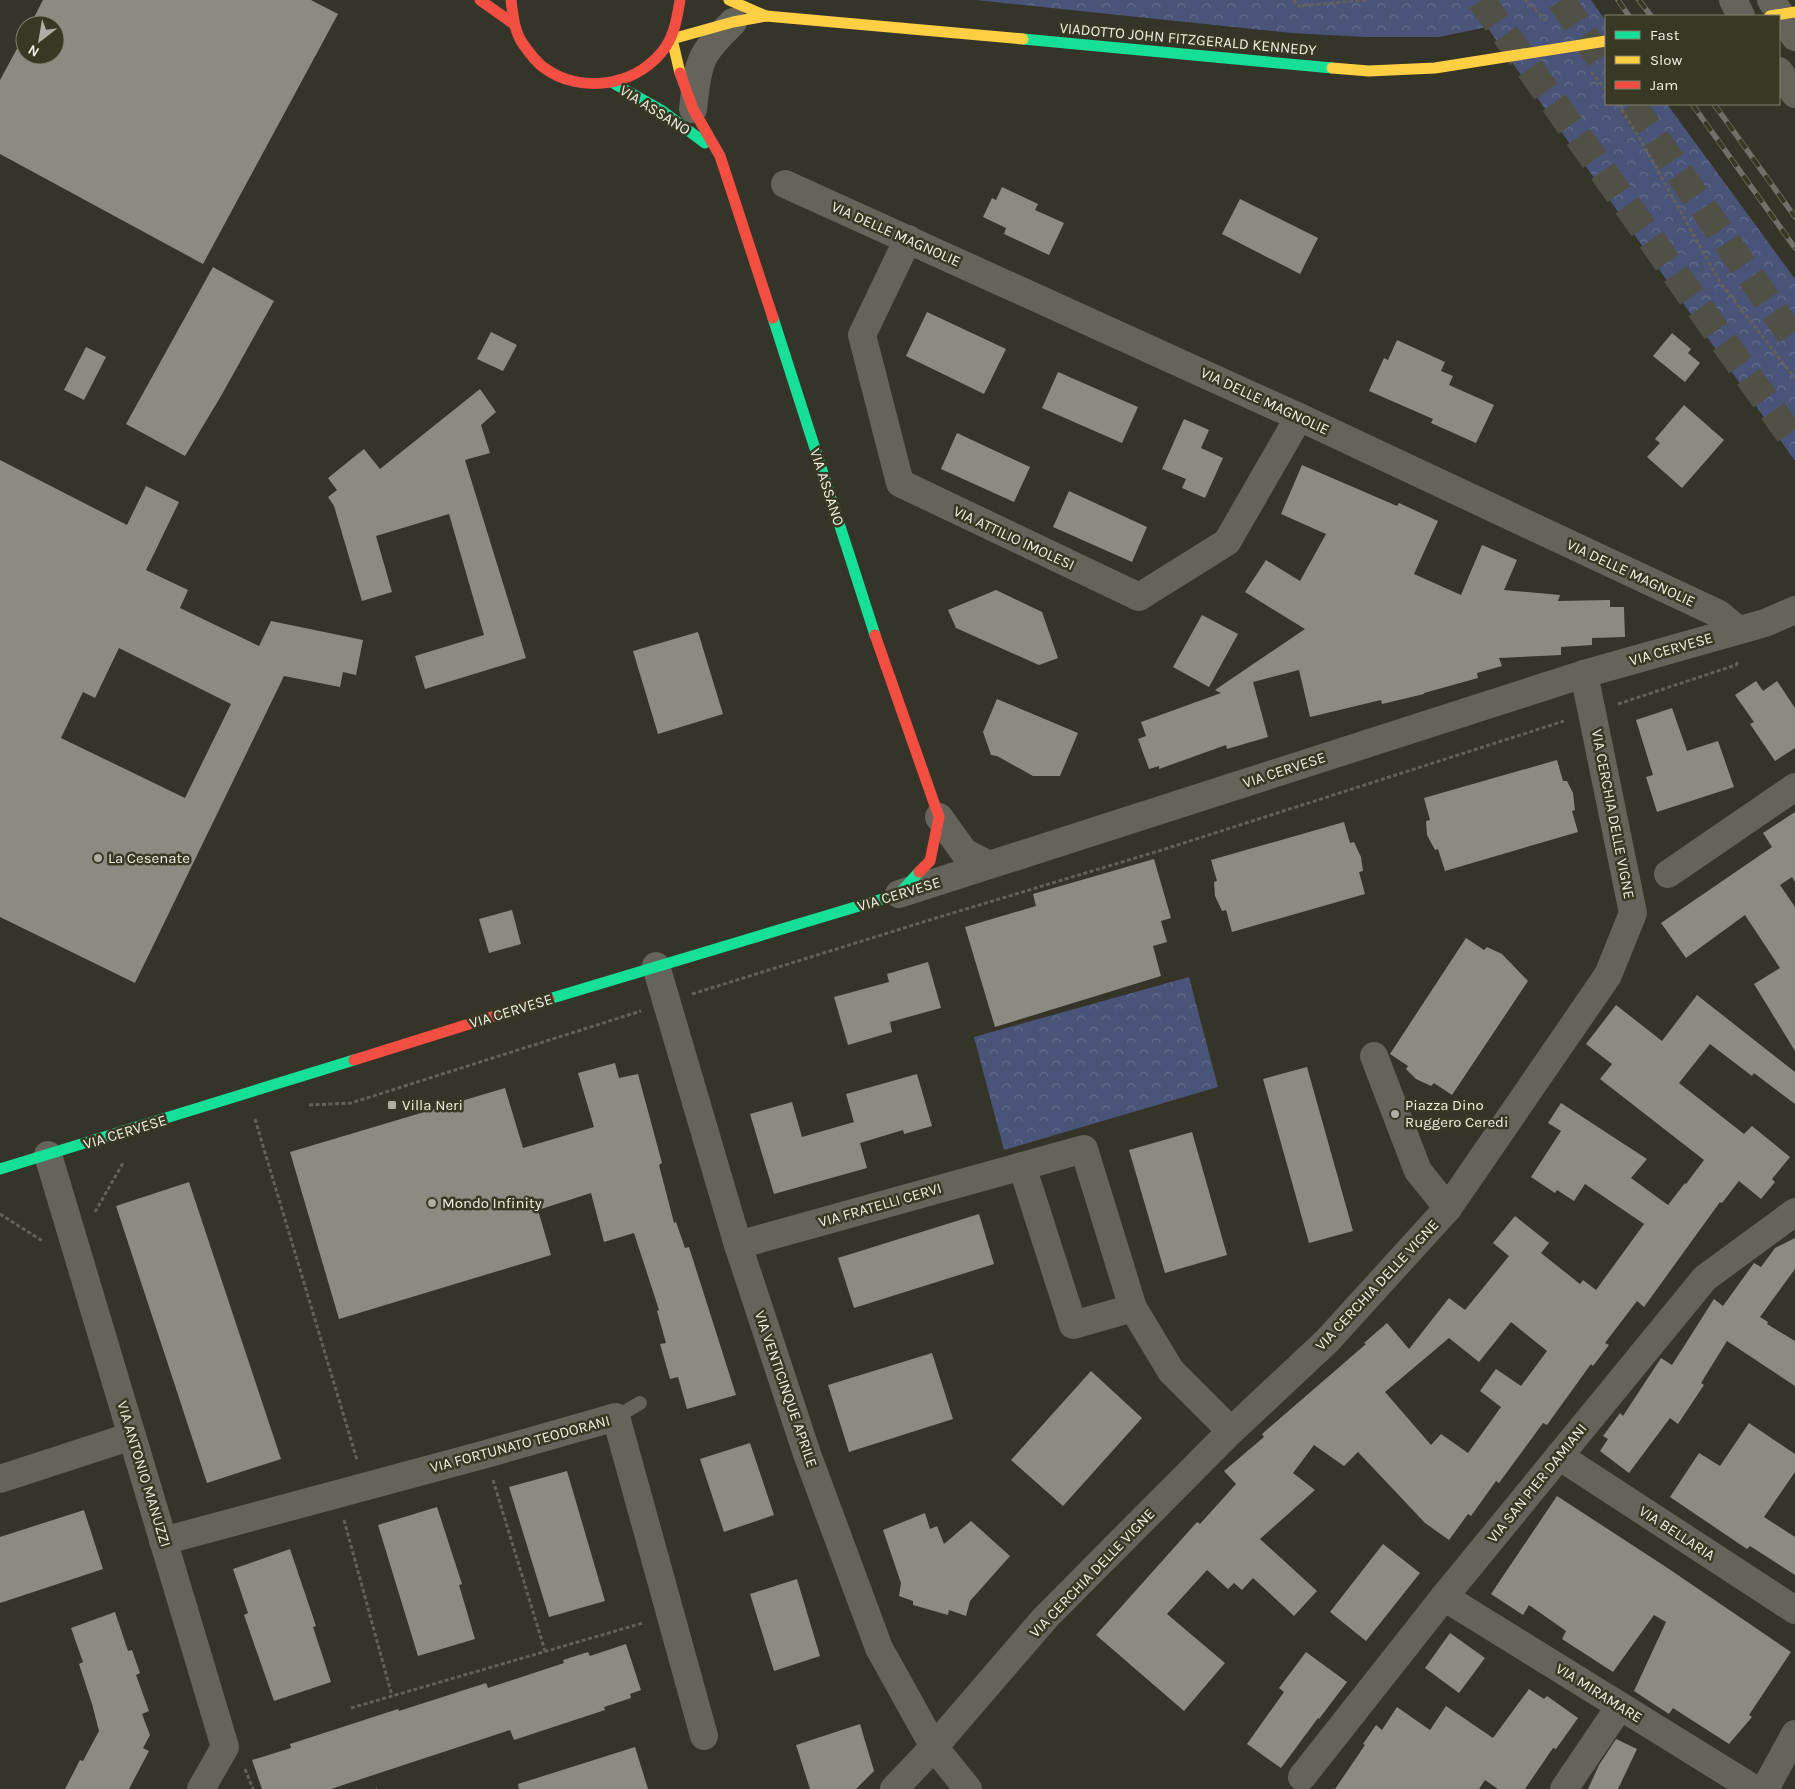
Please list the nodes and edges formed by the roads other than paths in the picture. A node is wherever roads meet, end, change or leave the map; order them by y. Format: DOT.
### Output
graph roads {
  1 [pos="480,0"];
  2 [pos="511,0"];
  3 [pos="680,0"];
  4 [pos="1733,0"];
  5 [pos="1772,0"];
  6 [pos="731,11"];
  7 [pos="1795,12"];
  8 [pos="1740,15"];
  9 [pos="1776,15"];
  10 [pos="766,16"];
  11 [pos="514,24"];
  12 [pos="1795,37"];
  13 [pos="672,39"];
  14 [pos="1605,41"];
  15 [pos="1780,72"];
  16 [pos="613,83"];
  17 [pos="1795,94"];
  18 [pos="693,109"];
  19 [pos="720,156"];
  20 [pos="785,184"];
  21 [pos="908,239"];
  22 [pos="1299,416"];
  23 [pos="1795,610"];
  24 [pos="1738,630"];
  25 [pos="1584,674"];
  26 [pos="1795,786"];
  27 [pos="939,817"];
  28 [pos="989,865"];
  29 [pos="1668,874"];
  30 [pos="899,894"];
  31 [pos="656,966"];
  32 [pos="1374,1056"];
  33 [pos="48,1155"];
  34 [pos="1022,1166"];
  35 [pos="0,1169"];
  36 [pos="1448,1208"];
  37 [pos="1795,1212"];
  38 [pos="738,1245"];
  39 [pos="1133,1308"];
  40 [pos="640,1402"];
  41 [pos="616,1417"];
  42 [pos="1231,1431"];
  43 [pos="132,1436"];
  44 [pos="1560,1456"];
  45 [pos="0,1479"];
  46 [pos="163,1541"];
  47 [pos="1444,1597"];
  48 [pos="1795,1610"];
  49 [pos="1620,1706"];
  50 [pos="1795,1734"];
  51 [pos="704,1736"];
  52 [pos="934,1747"];
  53 [pos="1302,1777"];
  54 [pos="201,1789"];
  55 [pos="894,1789"];
  56 [pos="968,1789"];
  57 [pos="1564,1789"];
  58 [pos="1754,1789"];
  59 [pos="1765,1789"];
  1 -- 11 [label="street"];
  2 -- 11 [label="street"];
  3 -- 13 [label="street"];
  4 -- 8 [label="street"];
  5 -- 12 [label="street"];
  6 -- 10 [label="street, VIADOTTO JOHN FITZGERALD KENNEDY"];
  6 -- 10 [label="street, VIADOTTO JOHN FITZGERALD KENNEDY"];
  6 -- 13 [label="street, VIADOTTO JOHN FITZGERALD KENNEDY"];
  6 -- 18 [label="street, VIA ASSANO"];
  7 -- 9 [label="street"];
  10 -- 14 [label="street, VIADOTTO JOHN FITZGERALD KENNEDY"];
  11 -- 16 [label="street"];
  13 -- 16 [label="street"];
  13 -- 18 [label="street, VIA ASSANO"];
  15 -- 17 [label="street"];
  16 -- 19 [label="street, VIA ASSANO"];
  18 -- 19 [label="street, VIA ASSANO"];
  19 -- 27 [label="street, VIA ASSANO"];
  20 -- 21 [label="street, VIA DELLE MAGNOLIE"];
  21 -- 22 [label="street, VIA DELLE MAGNOLIE"];
  21 -- 22 [label="street, VIA ATTILIO IMOLESI"];
  22 -- 24 [label="street, VIA DELLE MAGNOLIE"];
  23 -- 24 [label="street, VIA CERVESE"];
  24 -- 25 [label="street, VIA CERVESE"];
  25 -- 28 [label="street, VIA CERVESE"];
  25 -- 36 [label="street, VIA CERCHIA DELLE VIGNE"];
  26 -- 29 [label="street"];
  27 -- 28 [label="street, VIA ASSANO"];
  27 -- 30 [label="street"];
  28 -- 30 [label="street, VIA CERVESE"];
  30 -- 31 [label="street, VIA CERVESE"];
  31 -- 33 [label="street, VIA CERVESE"];
  31 -- 38 [label="street, VIA VENTICINQUE APRILE"];
  32 -- 36 [label="street"];
  33 -- 35 [label="street, VIA CERVESE"];
  33 -- 43 [label="street, VIA ANTONIO MANUZZI"];
  34 -- 38 [label="street, VIA FRATELLI CERVI"];
  34 -- 39 [label="street"];
  34 -- 39 [label="street, VIA FRATELLI CERVI"];
  36 -- 42 [label="street, VIA CERCHIA DELLE VIGNE"];
  37 -- 44 [label="street, VIA SAN PIER DAMIANI"];
  38 -- 52 [label="street, VIA VENTICINQUE APRILE"];
  39 -- 42 [label="street, VIA FRATELLI CERVI"];
  40 -- 41 [label="lane"];
  41 -- 46 [label="street, VIA FORTUNATO TEODORANI"];
  41 -- 51 [label="street, VIA FORTUNATO TEODORANI"];
  42 -- 52 [label="street, VIA CERCHIA DELLE VIGNE"];
  43 -- 45 [label="street"];
  43 -- 46 [label="street, VIA ANTONIO MANUZZI"];
  44 -- 47 [label="street, VIA SAN PIER DAMIANI"];
  44 -- 48 [label="street, VIA BELLARIA"];
  46 -- 54 [label="street, VIA ANTONIO MANUZZI"];
  47 -- 49 [label="street, VIA MIRAMARE"];
  47 -- 53 [label="street, VIA SAN PIER DAMIANI"];
  49 -- 57 [label="street"];
  49 -- 58 [label="street, VIA MIRAMARE"];
  50 -- 59 [label="street"];
  52 -- 55 [label="street, VIA CERCHIA DELLE VIGNE"];
  52 -- 56 [label="street, VIA VENTICINQUE APRILE"];
}
